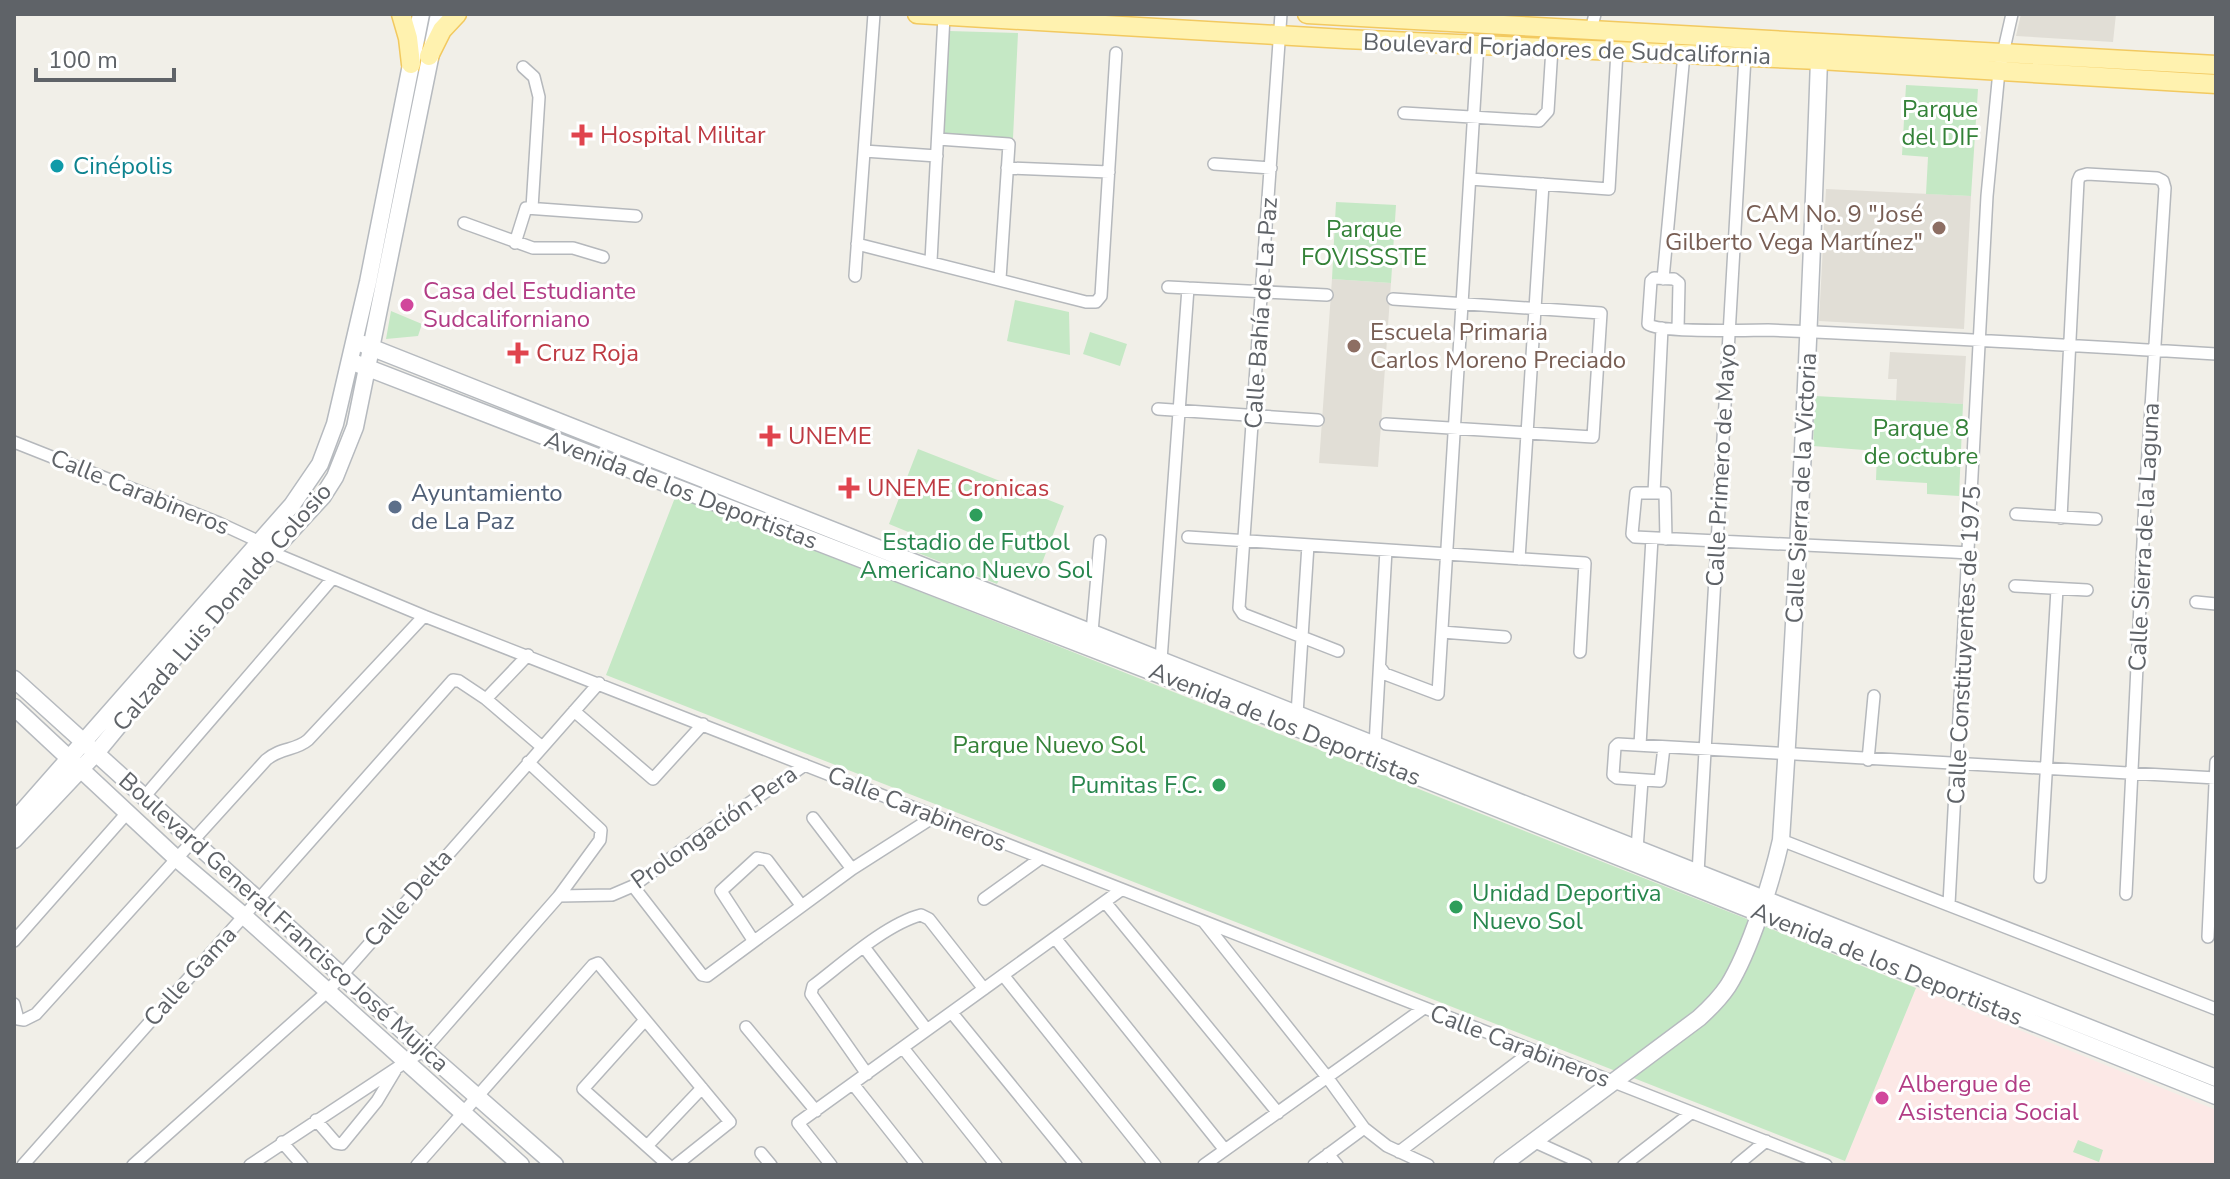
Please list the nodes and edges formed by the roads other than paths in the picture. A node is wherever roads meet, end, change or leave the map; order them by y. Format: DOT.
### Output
graph roads {
  1 [pos="401,14"];
  2 [pos="421,14"];
  3 [pos="439,14"];
  4 [pos="457,14"];
  5 [pos="874,14"];
  6 [pos="917,14"];
  7 [pos="1281,14"];
  8 [pos="1307,14"];
  9 [pos="2012,14"];
  10 [pos="944,16"];
  11 [pos="1346,16"];
  12 [pos="1491,20"];
  13 [pos="1593,22"];
  14 [pos="1280,35"];
  15 [pos="1478,44"];
  16 [pos="1552,48"];
  17 [pos="1617,51"];
  18 [pos="1116,53"];
  19 [pos="1684,54"];
  20 [pos="429,56"];
  21 [pos="1745,57"];
  22 [pos="1819,60"];
  23 [pos="2001,61"];
  24 [pos="411,64"];
  25 [pos="2216,65"];
  26 [pos="523,67"];
  27 [pos="2197,83"];
  28 [pos="2216,84"];
  29 [pos="2216,95"];
  30 [pos="1404,113"];
  31 [pos="1474,116"];
  32 [pos="400,117"];
  33 [pos="938,139"];
  34 [pos="412,140"];
  35 [pos="864,151"];
  36 [pos="937,156"];
  37 [pos="1214,164"];
  38 [pos="1007,168"];
  39 [pos="1271,168"];
  40 [pos="1109,172"];
  41 [pos="1470,179"];
  42 [pos="1543,184"];
  43 [pos="532,208"];
  44 [pos="636,216"];
  45 [pos="464,223"];
  46 [pos="515,243"];
  47 [pos="857,244"];
  48 [pos="603,257"];
  49 [pos="931,261"];
  50 [pos="855,276"];
  51 [pos="1000,279"];
  52 [pos="1663,279"];
  53 [pos="1168,287"];
  54 [pos="1188,288"];
  55 [pos="1262,291"];
  56 [pos="1327,295"];
  57 [pos="1393,299"];
  58 [pos="1462,304"];
  59 [pos="1535,308"];
  60 [pos="1662,328"];
  61 [pos="1678,329"];
  62 [pos="1729,329"];
  63 [pos="1809,332"];
  64 [pos="355,341"];
  65 [pos="1981,342"];
  66 [pos="372,347"];
  67 [pos="2070,347"];
  68 [pos="2154,350"];
  69 [pos="2216,354"];
  70 [pos="350,361"];
  71 [pos="368,367"];
  72 [pos="480,389"];
  73 [pos="523,407"];
  74 [pos="471,408"];
  75 [pos="1158,409"];
  76 [pos="1179,410"];
  77 [pos="1254,415"];
  78 [pos="1318,420"];
  79 [pos="1386,424"];
  80 [pos="517,425"];
  81 [pos="581,429"];
  82 [pos="1454,429"];
  83 [pos="1527,433"];
  84 [pos="14,442"];
  85 [pos="622,445"];
  86 [pos="574,448"];
  87 [pos="613,463"];
  88 [pos="676,467"];
  89 [pos="669,485"];
  90 [pos="1654,493"];
  91 [pos="2016,514"];
  92 [pos="2061,518"];
  93 [pos="2096,519"];
  94 [pos="856,537"];
  95 [pos="1188,537"];
  96 [pos="1652,538"];
  97 [pos="1666,539"];
  98 [pos="1100,541"];
  99 [pos="1245,541"];
  100 [pos="1717,541"];
  101 [pos="1797,544"];
  102 [pos="1308,545"];
  103 [pos="266,547"];
  104 [pos="1386,550"];
  105 [pos="1969,553"];
  106 [pos="1447,554"];
  107 [pos="850,556"];
  108 [pos="1519,559"];
  109 [pos="332,579"];
  110 [pos="2015,586"];
  111 [pos="2057,589"];
  112 [pos="2087,590"];
  113 [pos="2196,602"];
  114 [pos="2216,604"];
  115 [pos="1028,615"];
  116 [pos="424,616"];
  117 [pos="1092,632"];
  118 [pos="1442,632"];
  119 [pos="1302,636"];
  120 [pos="1505,637"];
  121 [pos="1338,651"];
  122 [pos="1580,652"];
  123 [pos="528,655"];
  124 [pos="1161,660"];
  125 [pos="1380,667"];
  126 [pos="14,679"];
  127 [pos="599,683"];
  128 [pos="1874,696"];
  129 [pos="486,699"];
  130 [pos="14,707"];
  131 [pos="574,711"];
  132 [pos="1297,714"];
  133 [pos="703,724"];
  134 [pos="1375,745"];
  135 [pos="1640,745"];
  136 [pos="91,746"];
  137 [pos="542,747"];
  138 [pos="1664,747"];
  139 [pos="1705,749"];
  140 [pos="1786,754"];
  141 [pos="1868,760"];
  142 [pos="528,762"];
  143 [pos="1400,762"];
  144 [pos="2216,762"];
  145 [pos="76,763"];
  146 [pos="1957,763"];
  147 [pos="805,765"];
  148 [pos="2048,770"];
  149 [pos="2132,773"];
  150 [pos="2215,778"];
  151 [pos="1642,780"];
  152 [pos="145,796"];
  153 [pos="127,813"];
  154 [pos="935,816"];
  155 [pos="813,818"];
  156 [pos="14,821"];
  157 [pos="14,840"];
  158 [pos="1781,840"];
  159 [pos="193,842"];
  160 [pos="1637,849"];
  161 [pos="1041,858"];
  162 [pos="177,859"];
  163 [pos="852,869"];
  164 [pos="1698,873"];
  165 [pos="2040,877"];
  166 [pos="633,886"];
  167 [pos="1121,890"];
  168 [pos="2126,894"];
  169 [pos="559,896"];
  170 [pos="259,899"];
  171 [pos="984,899"];
  172 [pos="1105,902"];
  173 [pos="1949,904"];
  174 [pos="801,905"];
  175 [pos="1761,907"];
  176 [pos="244,916"];
  177 [pos="1202,920"];
  178 [pos="2208,937"];
  179 [pos="1055,938"];
  180 [pos="753,940"];
  181 [pos="14,941"];
  182 [pos="864,947"];
  183 [pos="342,973"];
  184 [pos="1003,975"];
  185 [pos="984,989"];
  186 [pos="327,992"];
  187 [pos="14,1004"];
  188 [pos="1424,1008"];
  189 [pos="2216,1009"];
  190 [pos="952,1013"];
  191 [pos="645,1020"];
  192 [pos="746,1027"];
  193 [pos="927,1030"];
  194 [pos="2105,1043"];
  195 [pos="903,1048"];
  196 [pos="424,1050"];
  197 [pos="1532,1051"];
  198 [pos="403,1065"];
  199 [pos="867,1074"];
  200 [pos="1327,1077"];
  201 [pos="2216,1078"];
  202 [pos="1613,1082"];
  203 [pos="853,1084"];
  204 [pos="702,1088"];
  205 [pos="478,1096"];
  206 [pos="2216,1096"];
  207 [pos="816,1111"];
  208 [pos="463,1113"];
  209 [pos="1278,1113"];
  210 [pos="1691,1113"];
  211 [pos="316,1120"];
  212 [pos="1364,1128"];
  213 [pos="1533,1141"];
  214 [pos="1766,1141"];
  215 [pos="282,1142"];
  216 [pos="647,1146"];
  217 [pos="1225,1150"];
  218 [pos="1399,1152"];
  219 [pos="761,1153"];
  220 [pos="1328,1154"];
  221 [pos="23,1165"];
  222 [pos="133,1165"];
  223 [pos="250,1165"];
  224 [pos="302,1165"];
  225 [pos="417,1165"];
  226 [pos="521,1165"];
  227 [pos="555,1165"];
  228 [pos="668,1165"];
  229 [pos="676,1165"];
  230 [pos="771,1165"];
  231 [pos="831,1165"];
  232 [pos="917,1165"];
  233 [pos="996,1165"];
  234 [pos="1076,1165"];
  235 [pos="1155,1165"];
  236 [pos="1204,1165"];
  237 [pos="1314,1165"];
  238 [pos="1337,1165"];
  239 [pos="1428,1165"];
  240 [pos="1502,1165"];
  241 [pos="1586,1165"];
  242 [pos="1624,1165"];
  243 [pos="1737,1165"];
  244 [pos="1826,1165"];
  1 -- 24 [label="main road"];
  2 -- 24 [label="street, Calzada Luis Donaldo Colosio"];
  3 -- 20 [label="street, Calzada Luis Donaldo Colosio"];
  4 -- 20 [label="main road"];
  5 -- 35 [label="street"];
  6 -- 10 [label="main road, Boulevard Forjadores de Sudcalifornia"];
  7 -- 14 [label="street, Calle Bahía de La Paz"];
  8 -- 11 [label="main road, Boulevard Forjadores de Sudcalifornia"];
  9 -- 23 [label="street"];
  10 -- 14 [label="main road, Boulevard Forjadores de Sudcalifornia"];
  10 -- 33 [label="street"];
  11 -- 12 [label="main road, Boulevard Forjadores de Sudcalifornia"];
  12 -- 13 [label="main road, Boulevard Forjadores de Sudcalifornia"];
  13 -- 23 [label="main road, Boulevard Forjadores de Sudcalifornia"];
  14 -- 15 [label="main road, Boulevard Forjadores de Sudcalifornia"];
  14 -- 39 [label="street, Calle Bahía de La Paz"];
  15 -- 16 [label="main road, Boulevard Forjadores de Sudcalifornia"];
  15 -- 31 [label="street"];
  16 -- 17 [label="main road, Boulevard Forjadores de Sudcalifornia"];
  16 -- 31 [label="street"];
  17 -- 19 [label="main road, Boulevard Forjadores de Sudcalifornia"];
  17 -- 42 [label="street"];
  18 -- 40 [label="street"];
  19 -- 21 [label="main road, Boulevard Forjadores de Sudcalifornia"];
  19 -- 52 [label="street"];
  20 -- 34 [label="street, Calzada Luis Donaldo Colosio"];
  21 -- 22 [label="main road, Boulevard Forjadores de Sudcalifornia"];
  21 -- 62 [label="street, Calle Primero de Mayo"];
  22 -- 23 [label="main road, Boulevard Forjadores de Sudcalifornia"];
  22 -- 63 [label="street, Calle Sierra de la Victoria"];
  23 -- 25 [label="main road, Boulevard Forjadores de Sudcalifornia"];
  23 -- 27 [label="main road, Boulevard Forjadores de Sudcalifornia"];
  23 -- 65 [label="street, Calle Constituyentes de 1975"];
  24 -- 32 [label="street, Calzada Luis Donaldo Colosio"];
  26 -- 43 [label="street"];
  27 -- 28 [label="main road, Boulevard Forjadores de Sudcalifornia"];
  27 -- 29 [label="main road"];
  30 -- 31 [label="street"];
  31 -- 41 [label="street"];
  32 -- 34 [label="street"];
  32 -- 64 [label="street, Calzada Luis Donaldo Colosio"];
  33 -- 36 [label="street"];
  33 -- 38 [label="street"];
  34 -- 66 [label="street, Calzada Luis Donaldo Colosio"];
  35 -- 36 [label="street"];
  35 -- 47 [label="street"];
  36 -- 49 [label="street"];
  37 -- 39 [label="street"];
  38 -- 40 [label="street"];
  38 -- 51 [label="street"];
  39 -- 55 [label="street, Calle Bahía de La Paz"];
  40 -- 51 [label="street"];
  41 -- 42 [label="street"];
  41 -- 58 [label="street"];
  42 -- 59 [label="street"];
  43 -- 44 [label="street"];
  43 -- 46 [label="street"];
  45 -- 46 [label="street"];
  46 -- 48 [label="street"];
  47 -- 49 [label="street"];
  47 -- 50 [label="street"];
  49 -- 51 [label="street"];
  52 -- 60 [label="street"];
  52 -- 61 [label="street"];
  53 -- 54 [label="street"];
  54 -- 55 [label="street"];
  54 -- 76 [label="street"];
  55 -- 56 [label="street"];
  55 -- 77 [label="street, Calle Bahía de La Paz"];
  57 -- 58 [label="street"];
  58 -- 59 [label="street"];
  58 -- 82 [label="street"];
  59 -- 83 [label="street"];
  59 -- 83 [label="street"];
  60 -- 61 [label="street"];
  60 -- 90 [label="street"];
  61 -- 62 [label="street"];
  62 -- 63 [label="street"];
  62 -- 100 [label="street, Calle Primero de Mayo"];
  63 -- 65 [label="street"];
  63 -- 101 [label="street, Calle Sierra de la Victoria"];
  64 -- 66 [label="street, Avenida de los Deportistas"];
  64 -- 70 [label="street, Calzada Luis Donaldo Colosio"];
  65 -- 67 [label="street"];
  65 -- 105 [label="street, Calle Constituyentes de 1975"];
  66 -- 71 [label="street, Calzada Luis Donaldo Colosio"];
  66 -- 72 [label="street, Avenida de los Deportistas"];
  67 -- 68 [label="street"];
  67 -- 68 [label="street, Calle Sierra de la Laguna"];
  67 -- 92 [label="street"];
  68 -- 69 [label="street"];
  68 -- 149 [label="street, Calle Sierra de la Laguna"];
  70 -- 71 [label="street, Avenida de los Deportistas"];
  70 -- 103 [label="street, Calzada Luis Donaldo Colosio"];
  71 -- 74 [label="street, Avenida de los Deportistas"];
  71 -- 103 [label="street, Calzada Luis Donaldo Colosio"];
  72 -- 73 [label="street, Avenida de los Deportistas"];
  72 -- 74 [label="street"];
  73 -- 80 [label="street"];
  73 -- 81 [label="street, Avenida de los Deportistas"];
  74 -- 80 [label="street, Avenida de los Deportistas"];
  75 -- 76 [label="street"];
  76 -- 77 [label="street"];
  76 -- 124 [label="street"];
  77 -- 78 [label="street"];
  77 -- 99 [label="street, Calle Bahía de La Paz"];
  79 -- 82 [label="street"];
  80 -- 86 [label="street, Avenida de los Deportistas"];
  81 -- 85 [label="street, Avenida de los Deportistas"];
  81 -- 86 [label="street"];
  82 -- 83 [label="street"];
  82 -- 106 [label="street"];
  83 -- 108 [label="street"];
  84 -- 103 [label="street, Calle Carabineros"];
  85 -- 87 [label="street"];
  85 -- 88 [label="street, Avenida de los Deportistas"];
  86 -- 87 [label="street, Avenida de los Deportistas"];
  87 -- 89 [label="street, Avenida de los Deportistas"];
  88 -- 89 [label="street"];
  88 -- 94 [label="street, Avenida de los Deportistas"];
  89 -- 107 [label="street, Avenida de los Deportistas"];
  90 -- 96 [label="street"];
  90 -- 97 [label="street"];
  91 -- 92 [label="street"];
  92 -- 93 [label="street"];
  94 -- 107 [label="street"];
  94 -- 115 [label="street, Avenida de los Deportistas"];
  95 -- 99 [label="street"];
  96 -- 97 [label="street"];
  96 -- 135 [label="street"];
  97 -- 100 [label="street"];
  98 -- 117 [label="street"];
  99 -- 102 [label="street"];
  99 -- 119 [label="street, Calle Bahía de La Paz"];
  100 -- 101 [label="street"];
  100 -- 139 [label="street, Calle Primero de Mayo"];
  101 -- 105 [label="street"];
  101 -- 140 [label="street, Calle Sierra de la Victoria"];
  102 -- 104 [label="street"];
  102 -- 119 [label="street"];
  103 -- 109 [label="street, Calle Carabineros"];
  103 -- 136 [label="street, Calzada Luis Donaldo Colosio"];
  104 -- 106 [label="street"];
  104 -- 125 [label="street"];
  105 -- 146 [label="street, Calle Constituyentes de 1975"];
  106 -- 108 [label="street"];
  106 -- 118 [label="street"];
  107 -- 115 [label="street, Avenida de los Deportistas"];
  108 -- 122 [label="street"];
  109 -- 116 [label="street, Calle Carabineros"];
  109 -- 152 [label="street"];
  110 -- 111 [label="street"];
  111 -- 112 [label="street"];
  111 -- 148 [label="street"];
  113 -- 114 [label="street"];
  115 -- 117 [label="street, Avenida de los Deportistas"];
  115 -- 143 [label="street, Avenida de los Deportistas"];
  116 -- 123 [label="street, Calle Carabineros"];
  116 -- 159 [label="street"];
  117 -- 124 [label="street, Avenida de los Deportistas"];
  118 -- 120 [label="street"];
  118 -- 125 [label="street"];
  119 -- 121 [label="street"];
  119 -- 132 [label="street"];
  123 -- 127 [label="street, Calle Carabineros"];
  123 -- 129 [label="street"];
  124 -- 132 [label="street, Avenida de los Deportistas"];
  125 -- 134 [label="street"];
  126 -- 136 [label="street, Boulevard General Francisco José Mujica"];
  127 -- 131 [label="street, Calle Delta"];
  127 -- 133 [label="street, Calle Carabineros"];
  128 -- 141 [label="street"];
  129 -- 137 [label="street"];
  129 -- 170 [label="street, Calle Gama"];
  130 -- 145 [label="street, Boulevard General Francisco José Mujica"];
  131 -- 133 [label="street"];
  131 -- 137 [label="street, Calle Delta"];
  132 -- 134 [label="street, Avenida de los Deportistas"];
  133 -- 147 [label="street, Calle Carabineros"];
  134 -- 143 [label="street, Avenida de los Deportistas"];
  135 -- 138 [label="street"];
  135 -- 151 [label="street"];
  136 -- 145 [label="street, Calzada Luis Donaldo Colosio"];
  136 -- 152 [label="street, Boulevard General Francisco José Mujica"];
  137 -- 142 [label="street, Calle Delta"];
  138 -- 139 [label="street"];
  138 -- 151 [label="street"];
  139 -- 140 [label="street"];
  139 -- 164 [label="street, Calle Primero de Mayo"];
  140 -- 141 [label="street"];
  140 -- 158 [label="street, Calle Sierra de la Victoria"];
  141 -- 146 [label="street"];
  142 -- 169 [label="street"];
  142 -- 183 [label="street, Calle Delta"];
  143 -- 160 [label="street, Avenida de los Deportistas"];
  143 -- 175 [label="street, Avenida de los Deportistas"];
  144 -- 150 [label="street"];
  145 -- 153 [label="street, Boulevard General Francisco José Mujica"];
  145 -- 156 [label="street, Calzada Luis Donaldo Colosio"];
  145 -- 157 [label="street, Calzada Luis Donaldo Colosio"];
  146 -- 148 [label="street"];
  146 -- 173 [label="street, Calle Constituyentes de 1975"];
  147 -- 154 [label="street, Calle Carabineros"];
  147 -- 166 [label="street, Prolongación Pera"];
  148 -- 149 [label="street"];
  148 -- 165 [label="street"];
  149 -- 150 [label="street"];
  149 -- 168 [label="street, Calle Sierra de la Laguna"];
  150 -- 178 [label="street"];
  151 -- 160 [label="street"];
  152 -- 159 [label="street, Boulevard General Francisco José Mujica"];
  153 -- 162 [label="street, Boulevard General Francisco José Mujica"];
  153 -- 181 [label="street"];
  154 -- 161 [label="street, Calle Carabineros"];
  154 -- 163 [label="street"];
  155 -- 163 [label="street"];
  158 -- 173 [label="street"];
  158 -- 175 [label="street, Calle Sierra de la Victoria"];
  159 -- 162 [label="street"];
  159 -- 170 [label="street, Boulevard General Francisco José Mujica"];
  160 -- 164 [label="street, Avenida de los Deportistas"];
  161 -- 167 [label="street, Calle Carabineros"];
  161 -- 171 [label="street"];
  162 -- 176 [label="street, Boulevard General Francisco José Mujica"];
  162 -- 187 [label="street"];
  163 -- 174 [label="street"];
  164 -- 175 [label="street, Avenida de los Deportistas"];
  166 -- 169 [label="street, Prolongación Pera"];
  166 -- 180 [label="street"];
  167 -- 172 [label="street"];
  167 -- 177 [label="street, Calle Carabineros"];
  169 -- 196 [label="street"];
  170 -- 176 [label="street, Calle Gama"];
  170 -- 183 [label="street, Boulevard General Francisco José Mujica"];
  172 -- 179 [label="street"];
  172 -- 209 [label="street"];
  173 -- 189 [label="street"];
  174 -- 180 [label="street"];
  174 -- 180 [label="street"];
  175 -- 194 [label="street, Avenida de los Deportistas"];
  175 -- 202 [label="street, Calle Sierra de la Victoria"];
  176 -- 186 [label="street, Boulevard General Francisco José Mujica"];
  176 -- 221 [label="street, Calle Gama"];
  177 -- 188 [label="street, Calle Carabineros"];
  177 -- 200 [label="street"];
  179 -- 184 [label="street"];
  179 -- 217 [label="street"];
  182 -- 185 [label="street"];
  182 -- 193 [label="street"];
  182 -- 199 [label="street"];
  183 -- 186 [label="street, Calle Delta"];
  183 -- 196 [label="street, Boulevard General Francisco José Mujica"];
  184 -- 185 [label="street"];
  184 -- 235 [label="street"];
  185 -- 190 [label="street"];
  186 -- 198 [label="street, Boulevard General Francisco José Mujica"];
  186 -- 222 [label="street, Calle Delta"];
  188 -- 197 [label="street, Calle Carabineros"];
  188 -- 200 [label="street"];
  190 -- 193 [label="street"];
  190 -- 234 [label="street"];
  191 -- 204 [label="street"];
  191 -- 205 [label="street"];
  191 -- 216 [label="street"];
  192 -- 207 [label="street"];
  193 -- 195 [label="street"];
  194 -- 201 [label="street, Avenida de los Deportistas"];
  194 -- 206 [label="street, Avenida de los Deportistas"];
  195 -- 199 [label="street"];
  195 -- 233 [label="street"];
  196 -- 198 [label="street"];
  196 -- 205 [label="street, Boulevard General Francisco José Mujica"];
  197 -- 202 [label="street, Calle Carabineros"];
  197 -- 218 [label="street"];
  198 -- 208 [label="street, Boulevard General Francisco José Mujica"];
  198 -- 211 [label="street"];
  198 -- 211 [label="street"];
  199 -- 203 [label="street"];
  200 -- 209 [label="street"];
  200 -- 212 [label="street"];
  202 -- 210 [label="street, Calle Carabineros"];
  202 -- 213 [label="street, Calle Sierra de la Victoria"];
  203 -- 207 [label="street"];
  203 -- 232 [label="street"];
  204 -- 216 [label="street"];
  204 -- 229 [label="street"];
  205 -- 208 [label="street"];
  205 -- 227 [label="street, Boulevard General Francisco José Mujica"];
  207 -- 231 [label="street"];
  208 -- 225 [label="street"];
  208 -- 226 [label="street, Boulevard General Francisco José Mujica"];
  209 -- 217 [label="street"];
  210 -- 214 [label="street, Calle Carabineros"];
  210 -- 242 [label="street"];
  211 -- 215 [label="street"];
  212 -- 218 [label="street"];
  212 -- 220 [label="street"];
  213 -- 240 [label="street, Calle Sierra de la Victoria"];
  213 -- 241 [label="street"];
  214 -- 243 [label="street"];
  214 -- 244 [label="street, Calle Carabineros"];
  215 -- 223 [label="street"];
  215 -- 224 [label="street"];
  216 -- 228 [label="street"];
  217 -- 236 [label="street"];
  218 -- 239 [label="street"];
  219 -- 230 [label="street"];
  220 -- 237 [label="street"];
  220 -- 238 [label="street"];
}
